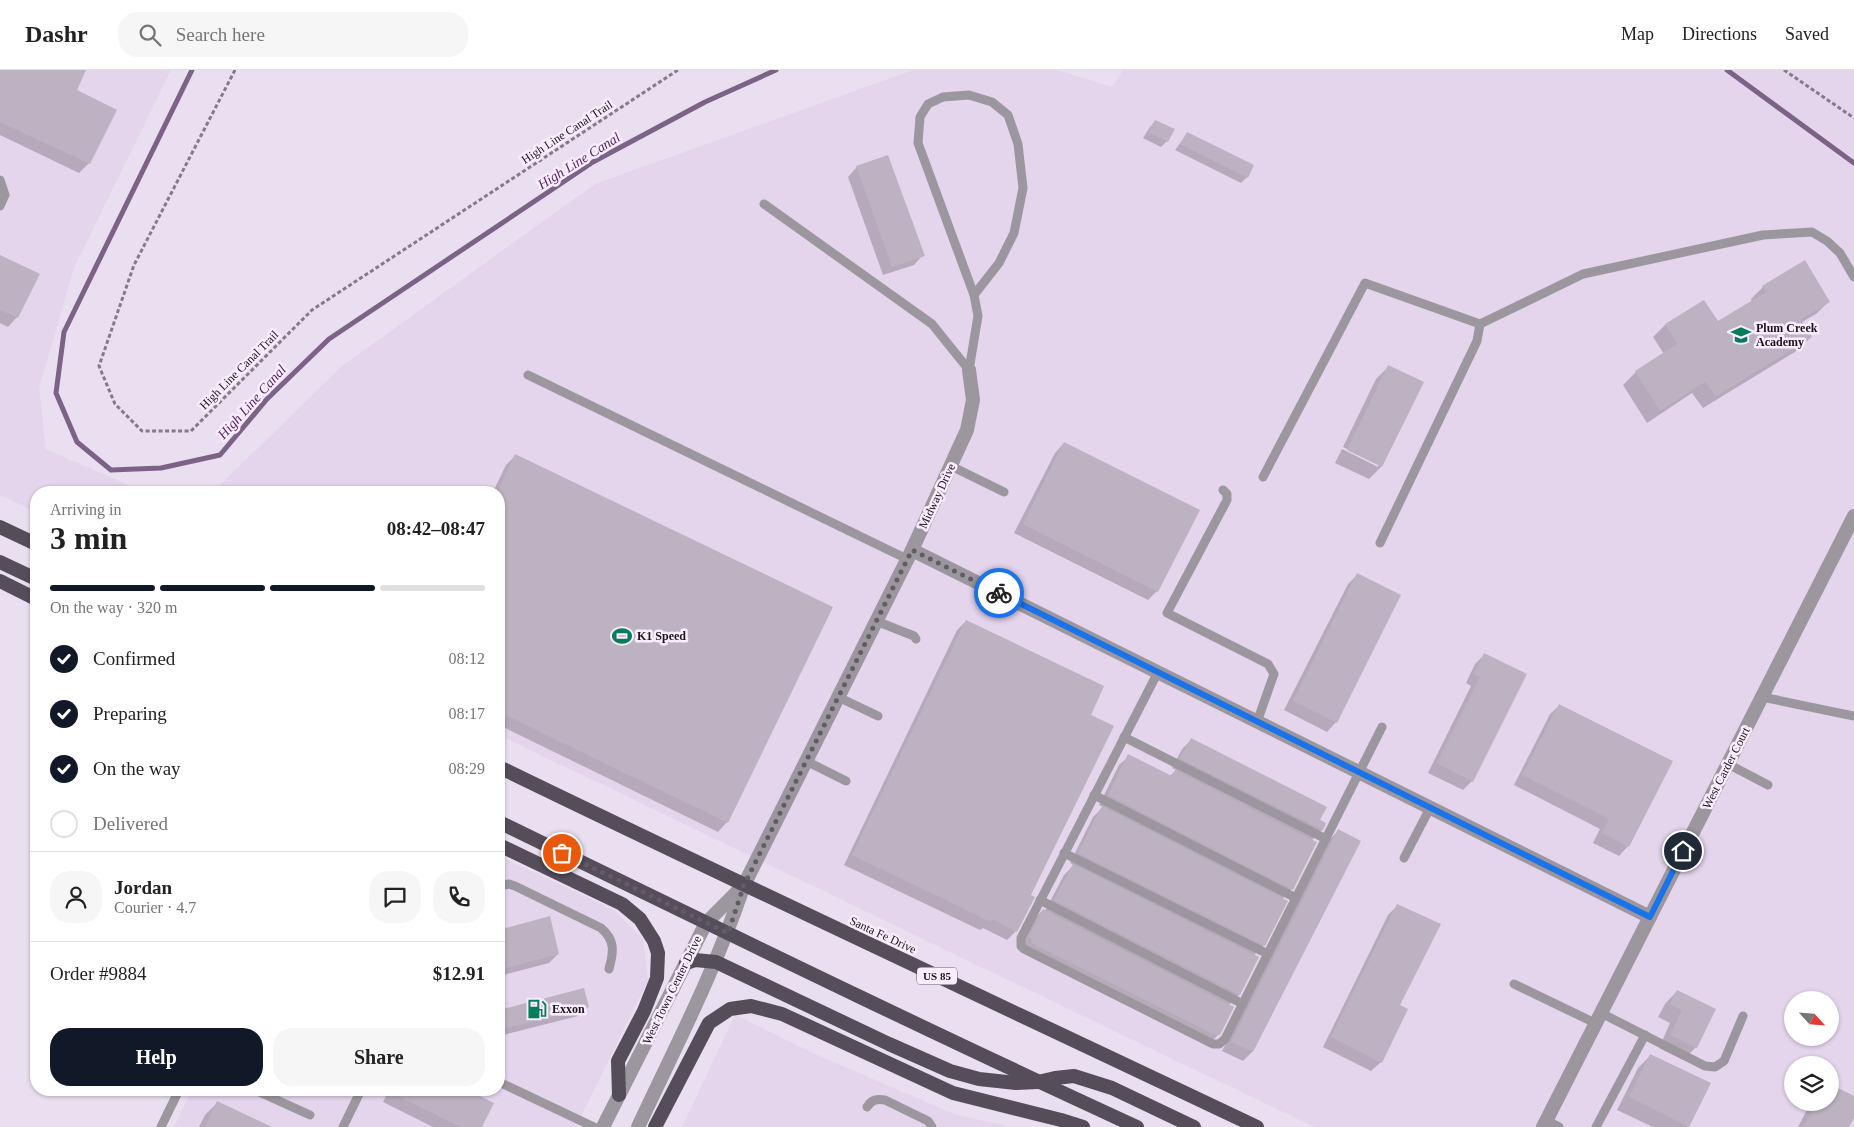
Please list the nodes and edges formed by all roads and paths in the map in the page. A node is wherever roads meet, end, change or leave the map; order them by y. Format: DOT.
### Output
graph roads {
  1 [pos="235,70"];
  2 [pos="678,70"];
  3 [pos="1784,70"];
  4 [pos="1854,118"];
  5 [pos="0,180"];
  6 [pos="764,204"];
  7 [pos="0,206"];
  8 [pos="1854,277"];
  9 [pos="974,295"];
  10 [pos="1480,324"];
  11 [pos="969,370"];
  12 [pos="528,375"];
  13 [pos="951,466"];
  14 [pos="1263,478"];
  15 [pos="1223,490"];
  16 [pos="1004,492"];
  17 [pos="1854,516"];
  18 [pos="0,527"];
  19 [pos="30,541"];
  20 [pos="1380,543"];
  21 [pos="910,554"];
  22 [pos="0,562"];
  23 [pos="30,576"];
  24 [pos="0,581"];
  25 [pos="30,596"];
  26 [pos="876,621"];
  27 [pos="916,639"];
  28 [pos="1158,672"];
  29 [pos="838,697"];
  30 [pos="1762,697"];
  31 [pos="878,716"];
  32 [pos="1854,716"];
  33 [pos="1257,722"];
  34 [pos="1382,727"];
  35 [pos="1124,737"];
  36 [pos="806,762"];
  37 [pos="1728,764"];
  38 [pos="505,770"];
  39 [pos="1359,773"];
  40 [pos="846,781"];
  41 [pos="1768,785"];
  42 [pos="1094,795"];
  43 [pos="1430,808"];
  44 [pos="505,825"];
  45 [pos="1326,839"];
  46 [pos="505,848"];
  47 [pos="1064,853"];
  48 [pos="1404,858"];
  49 [pos="505,885"];
  50 [pos="744,885"];
  51 [pos="1296,898"];
  52 [pos="1040,900"];
  53 [pos="1650,917"];
  54 [pos="706,923"];
  55 [pos="728,933"];
  56 [pos="1268,954"];
  57 [pos="716,962"];
  58 [pos="686,963"];
  59 [pos="609,968"];
  60 [pos="1514,984"];
  61 [pos="1243,1004"];
  62 [pos="1744,1016"];
  63 [pos="1598,1018"];
  64 [pos="1645,1036"];
  65 [pos="1038,1082"];
  66 [pos="505,1085"];
  67 [pos="619,1095"];
  68 [pos="176,1096"];
  69 [pos="268,1096"];
  70 [pos="358,1096"];
  71 [pos="867,1106"];
  72 [pos="310,1115"];
  73 [pos="1544,1124"];
  74 [pos="161,1127"];
  75 [pos="342,1127"];
  76 [pos="594,1127"];
  77 [pos="603,1127"];
  78 [pos="638,1127"];
  79 [pos="655,1127"];
  80 [pos="932,1127"];
  81 [pos="1083,1127"];
  82 [pos="1137,1127"];
  83 [pos="1194,1127"];
  84 [pos="1257,1127"];
  85 [pos="1559,1127"];
  86 [pos="1596,1127"];
  1 -- 2 [label="path, High Line Canal Trail"];
  3 -- 4 [label="path"];
  5 -- 7 [label="lane"];
  6 -- 11 [label="lane"];
  8 -- 10 [label="lane"];
  9 -- 9 [label="lane"];
  9 -- 11 [label="lane"];
  10 -- 14 [label="lane"];
  10 -- 20 [label="lane"];
  11 -- 13 [label="street, Midway Drive"];
  12 -- 21 [label="lane"];
  13 -- 16 [label="lane"];
  13 -- 21 [label="street, Midway Drive"];
  15 -- 33 [label="lane"];
  17 -- 30 [label="street, West Carder Court"];
  18 -- 19 [label="highway"];
  21 -- 26 [label="street, Midway Drive"];
  21 -- 28 [label="street"];
  22 -- 23 [label="highway"];
  24 -- 25 [label="highway"];
  26 -- 27 [label="lane"];
  26 -- 29 [label="street, Midway Drive"];
  28 -- 33 [label="street"];
  28 -- 35 [label="lane"];
  29 -- 31 [label="lane"];
  29 -- 36 [label="street, Midway Drive"];
  30 -- 32 [label="lane"];
  30 -- 37 [label="street, West Carder Court"];
  33 -- 39 [label="street"];
  34 -- 39 [label="lane"];
  35 -- 42 [label="lane"];
  35 -- 45 [label="lane"];
  36 -- 40 [label="lane"];
  36 -- 50 [label="street, Midway Drive"];
  37 -- 41 [label="lane"];
  37 -- 53 [label="street, West Carder Court"];
  38 -- 50 [label="highway, Santa Fe Drive / US 85"];
  39 -- 43 [label="street"];
  39 -- 45 [label="lane"];
  42 -- 47 [label="lane"];
  42 -- 51 [label="lane"];
  43 -- 48 [label="lane"];
  43 -- 53 [label="street"];
  44 -- 54 [label="highway"];
  45 -- 51 [label="lane"];
  46 -- 67 [label="highway"];
  47 -- 52 [label="lane"];
  47 -- 56 [label="lane"];
  49 -- 59 [label="lane"];
  50 -- 54 [label="street, West Town Center Drive"];
  50 -- 55 [label="street"];
  50 -- 84 [label="highway, Santa Fe Drive / US 85"];
  51 -- 56 [label="lane"];
  52 -- 61 [label="lane"];
  52 -- 61 [label="lane"];
  53 -- 63 [label="street, West Carder Court"];
  54 -- 55 [label="highway"];
  54 -- 58 [label="street, West Town Center Drive"];
  55 -- 57 [label="street"];
  55 -- 65 [label="highway"];
  56 -- 61 [label="lane"];
  57 -- 58 [label="highway"];
  57 -- 65 [label="highway"];
  57 -- 78 [label="street"];
  58 -- 67 [label="street, West Town Center Drive"];
  60 -- 63 [label="lane"];
  62 -- 64 [label="lane"];
  63 -- 64 [label="lane"];
  63 -- 73 [label="street, West Carder Court"];
  64 -- 86 [label="lane"];
  65 -- 82 [label="highway"];
  65 -- 83 [label="highway"];
  66 -- 76 [label="lane"];
  67 -- 77 [label="street, West Town Center Drive"];
  68 -- 74 [label="lane"];
  69 -- 72 [label="lane"];
  70 -- 75 [label="lane"];
  71 -- 80 [label="lane"];
  73 -- 85 [label="lane"];
  79 -- 81 [label="highway"];
}
